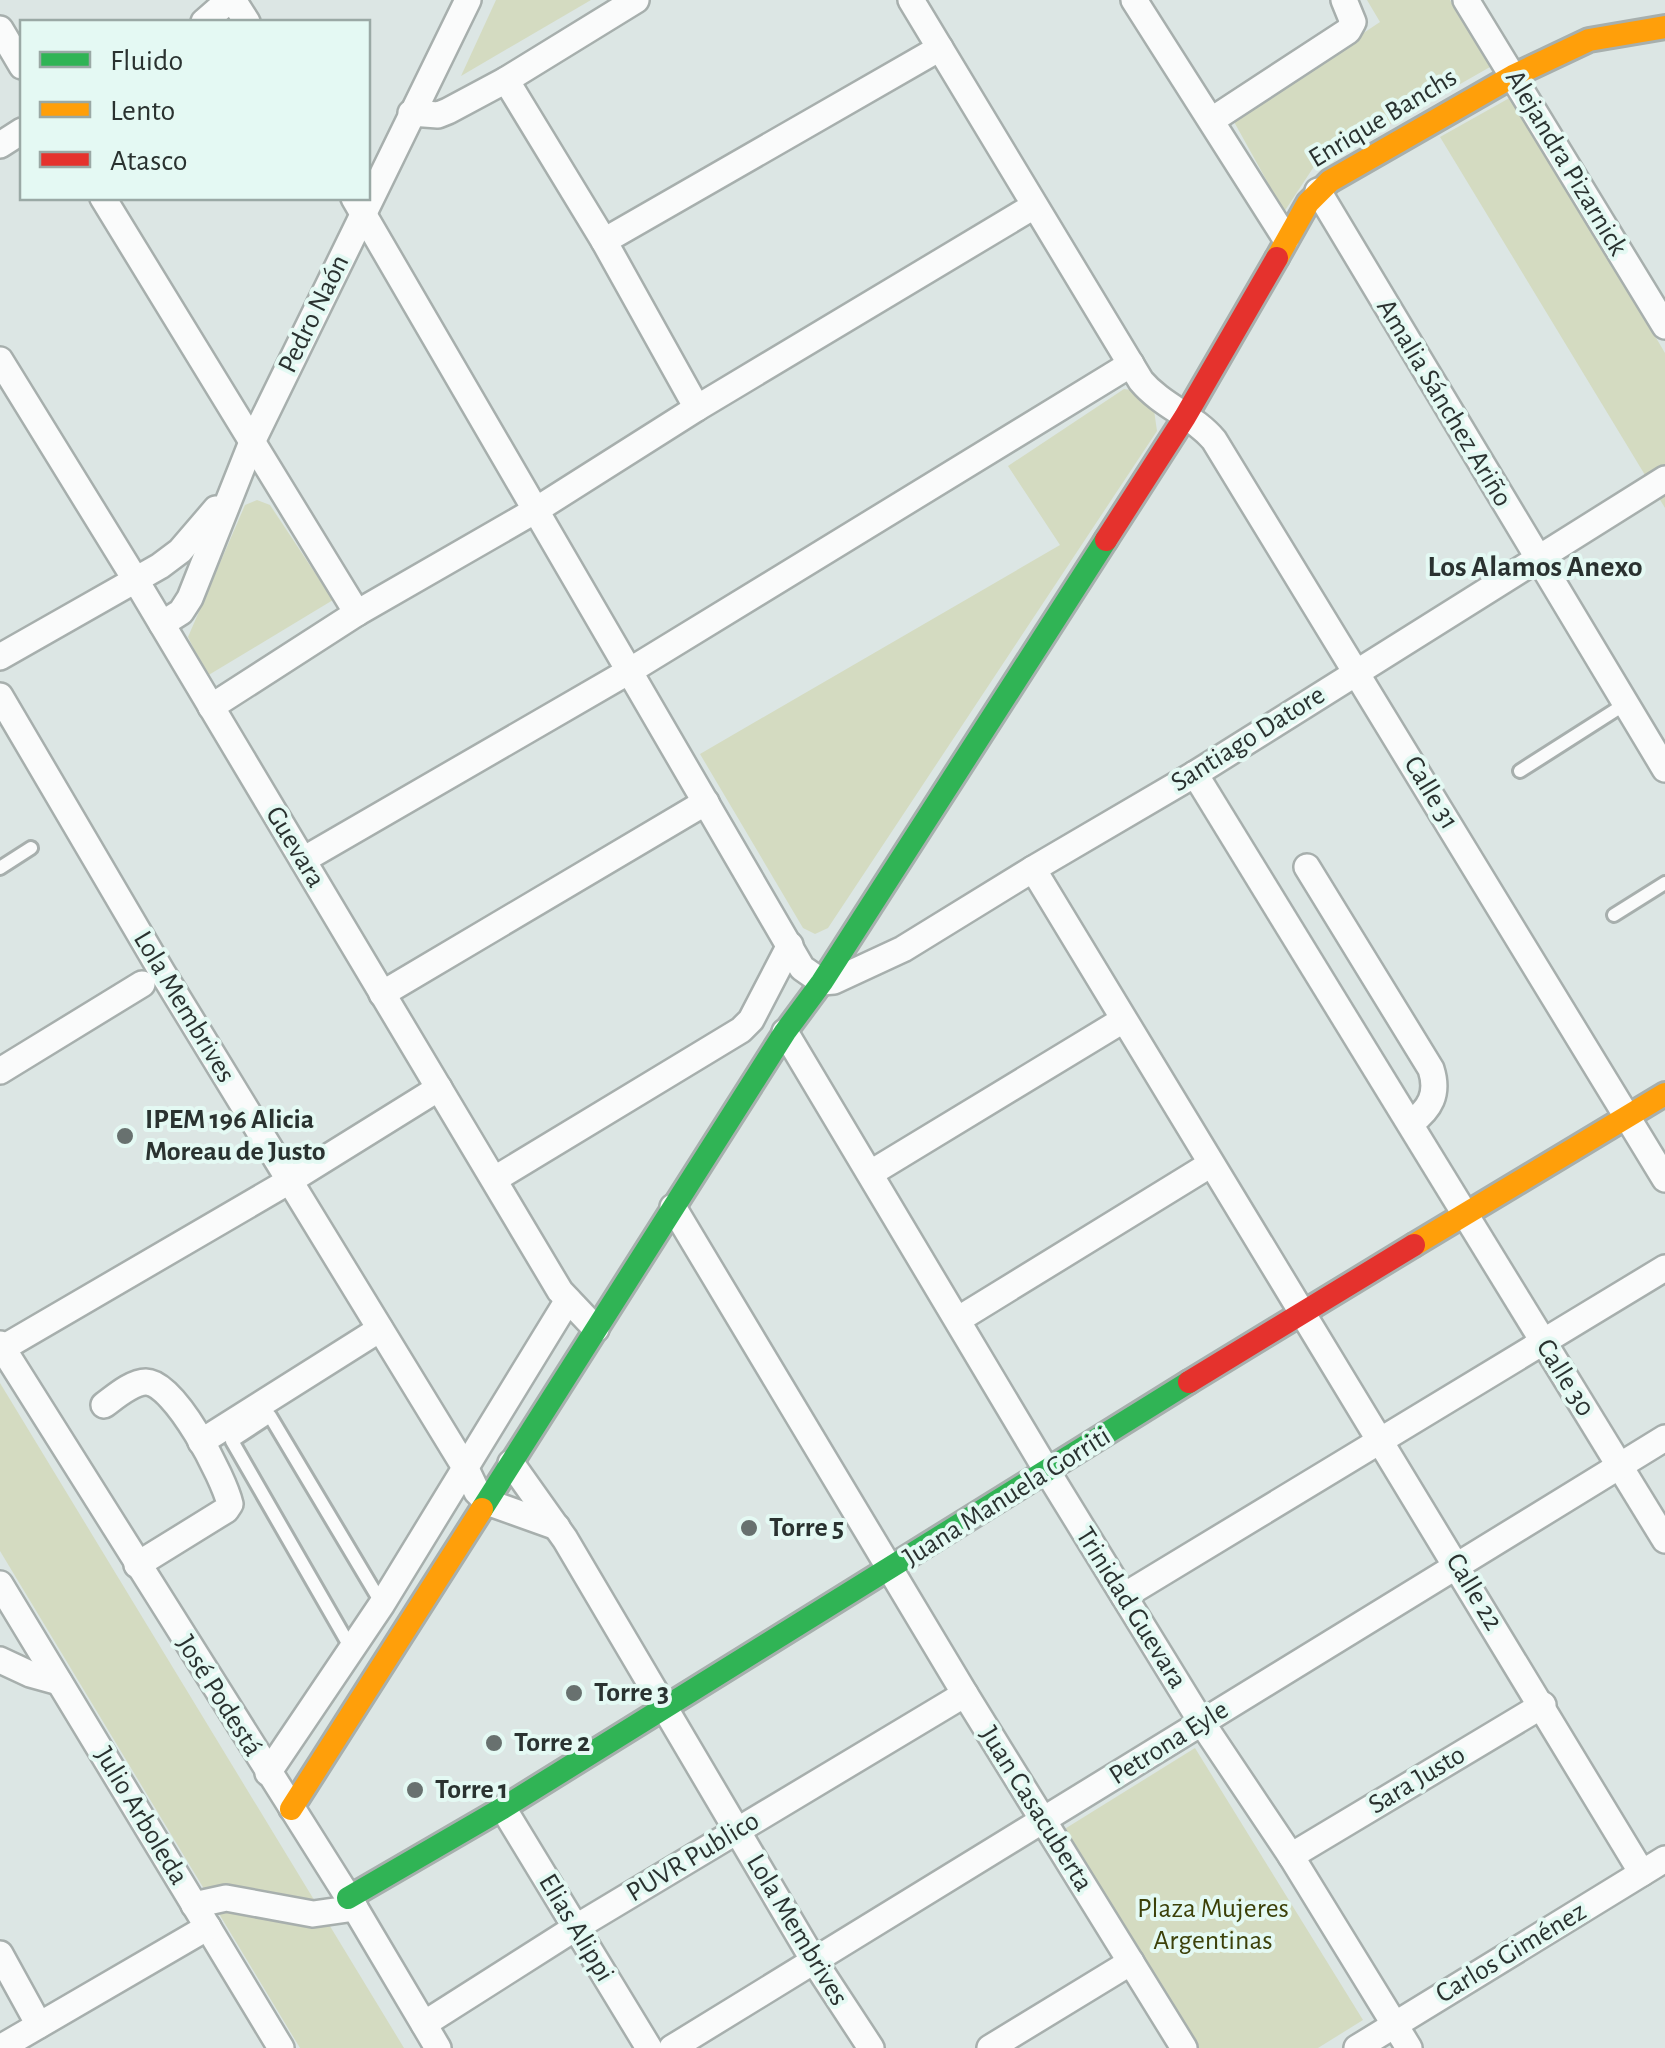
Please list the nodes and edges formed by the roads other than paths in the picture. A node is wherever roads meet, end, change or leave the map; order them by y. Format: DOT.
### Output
graph roads {
  1 [pos="232,0"];
  2 [pos="468,0"];
  3 [pos="636,0"];
  4 [pos="912,0"];
  5 [pos="1134,0"];
  6 [pos="1344,0"];
  7 [pos="1466,0"];
  8 [pos="207,20"];
  9 [pos="1665,27"];
  10 [pos="0,28"];
  11 [pos="940,48"];
  12 [pos="20,63"];
  13 [pos="1513,76"];
  14 [pos="506,80"];
  15 [pos="412,113"];
  16 [pos="1212,120"];
  17 [pos="370,185"];
  18 [pos="1318,190"];
  19 [pos="104,200"];
  20 [pos="358,205"];
  21 [pos="1034,206"];
  22 [pos="1286,239"];
  23 [pos="604,241"];
  24 [pos="1665,326"];
  25 [pos="0,360"];
  26 [pos="1131,364"];
  27 [pos="697,408"];
  28 [pos="1185,417"];
  29 [pos="252,442"];
  30 [pos="1665,479"];
  31 [pos="230,493"];
  32 [pos="536,510"];
  33 [pos="1537,559"];
  34 [pos="135,580"];
  35 [pos="357,613"];
  36 [pos="162,624"];
  37 [pos="0,658"];
  38 [pos="631,670"];
  39 [pos="1357,670"];
  40 [pos="0,696"];
  41 [pos="1625,704"];
  42 [pos="212,707"];
  43 [pos="1665,769"];
  44 [pos="1520,772"];
  45 [pos="1196,774"];
  46 [pos="706,802"];
  47 [pos="32,848"];
  48 [pos="303,860"];
  49 [pos="0,868"];
  50 [pos="1032,868"];
  51 [pos="1307,868"];
  52 [pos="1665,882"];
  53 [pos="1614,915"];
  54 [pos="790,945"];
  55 [pos="822,982"];
  56 [pos="142,984"];
  57 [pos="382,994"];
  58 [pos="1123,1020"];
  59 [pos="785,1032"];
  60 [pos="0,1071"];
  61 [pos="439,1088"];
  62 [pos="1665,1094"];
  63 [pos="1628,1117"];
  64 [pos="1411,1123"];
  65 [pos="1211,1164"];
  66 [pos="871,1174"];
  67 [pos="1665,1179"];
  68 [pos="291,1180"];
  69 [pos="495,1180"];
  70 [pos="673,1207"];
  71 [pos="1468,1214"];
  72 [pos="1665,1268"];
  73 [pos="568,1300"];
  74 [pos="1304,1312"];
  75 [pos="959,1319"];
  76 [pos="380,1328"];
  77 [pos="596,1329"];
  78 [pos="1542,1342"];
  79 [pos="1,1346"];
  80 [pos="104,1404"];
  81 [pos="1665,1438"];
  82 [pos="1382,1441"];
  83 [pos="201,1442"];
  84 [pos="511,1463"];
  85 [pos="1620,1467"];
  86 [pos="466,1468"];
  87 [pos="1047,1471"];
  88 [pos="486,1502"];
  89 [pos="556,1527"];
  90 [pos="1665,1540"];
  91 [pos="1457,1564"];
  92 [pos="137,1565"];
  93 [pos="891,1570"];
  94 [pos="0,1584"];
  95 [pos="1124,1596"];
  96 [pos="382,1604"];
  97 [pos="352,1650"];
  98 [pos="0,1660"];
  99 [pos="60,1682"];
  100 [pos="965,1694"];
  101 [pos="1543,1705"];
  102 [pos="663,1709"];
  103 [pos="1202,1723"];
  104 [pos="268,1773"];
  105 [pos="503,1808"];
  106 [pos="292,1809"];
  107 [pos="1043,1820"];
  108 [pos="736,1830"];
  109 [pos="1291,1856"];
  110 [pos="1665,1859"];
  111 [pos="1642,1873"];
  112 [pos="352,1903"];
  113 [pos="201,1916"];
  114 [pos="574,1928"];
  115 [pos="0,1954"];
  116 [pos="814,1961"];
  117 [pos="1131,1962"];
  118 [pos="424,2024"];
  119 [pos="1395,2024"];
  120 [pos="39,2025"];
  121 [pos="0,2048"];
  122 [pos="280,2048"];
  123 [pos="438,2048"];
  124 [pos="650,2048"];
  125 [pos="672,2048"];
  126 [pos="871,2048"];
  127 [pos="990,2048"];
  128 [pos="1184,2048"];
  129 [pos="1357,2048"];
  130 [pos="1409,2048"];
  1 -- 8 [label="street"];
  2 -- 15 [label="street, Pedro Naón"];
  3 -- 14 [label="street"];
  4 -- 11 [label="street, Calle 31"];
  5 -- 16 [label="street"];
  6 -- 16 [label="street"];
  7 -- 13 [label="street, Alejandra Pizarnick"];
  9 -- 13 [label="street, Enrique Banchs"];
  10 -- 12 [label="street"];
  11 -- 21 [label="street, Calle 31"];
  11 -- 23 [label="street"];
  13 -- 18 [label="street, Enrique Banchs"];
  13 -- 24 [label="street, Alejandra Pizarnick"];
  14 -- 15 [label="street"];
  14 -- 23 [label="street"];
  15 -- 17 [label="street, Pedro Naón"];
  16 -- 22 [label="street"];
  18 -- 22 [label="street, Enrique Banchs"];
  18 -- 33 [label="street, Amalia Sánchez Ariño"];
  19 -- 29 [label="street"];
  20 -- 29 [label="street, Pedro Naón"];
  20 -- 32 [label="street"];
  21 -- 26 [label="street, Calle 31"];
  21 -- 27 [label="street"];
  22 -- 28 [label="street, Enrique Banchs"];
  23 -- 27 [label="street"];
  25 -- 34 [label="street, Guevara"];
  26 -- 28 [label="street, Calle 31"];
  26 -- 38 [label="street"];
  27 -- 32 [label="street"];
  28 -- 39 [label="street, Calle 31"];
  28 -- 55 [label="street, Enrique Banchs"];
  29 -- 31 [label="street, Pedro Naón"];
  29 -- 35 [label="street"];
  30 -- 33 [label="street, Santiago Datore"];
  31 -- 34 [label="street"];
  31 -- 36 [label="street, Pedro Naón"];
  32 -- 35 [label="street"];
  32 -- 38 [label="street"];
  33 -- 39 [label="street, Santiago Datore"];
  33 -- 41 [label="street, Amalia Sánchez Ariño"];
  34 -- 36 [label="street, Guevara"];
  34 -- 37 [label="street"];
  35 -- 42 [label="street"];
  36 -- 42 [label="street, Guevara"];
  38 -- 46 [label="street"];
  38 -- 48 [label="street"];
  39 -- 45 [label="street, Santiago Datore"];
  39 -- 63 [label="street, Calle 31"];
  40 -- 68 [label="street, Lola Membrives"];
  41 -- 43 [label="street, Amalia Sánchez Ariño"];
  41 -- 44 [label="lane"];
  42 -- 48 [label="street, Guevara"];
  45 -- 50 [label="street, Santiago Datore"];
  45 -- 64 [label="street, Calle 30"];
  46 -- 54 [label="street"];
  46 -- 57 [label="street"];
  47 -- 49 [label="lane"];
  48 -- 57 [label="street, Guevara"];
  50 -- 55 [label="street, Santiago Datore"];
  50 -- 58 [label="street, Calle 22"];
  51 -- 64 [label="street"];
  52 -- 53 [label="lane"];
  54 -- 55 [label="street"];
  54 -- 69 [label="street"];
  55 -- 59 [label="street, Enrique Banchs"];
  56 -- 60 [label="street"];
  57 -- 61 [label="street, Guevara"];
  58 -- 65 [label="street, Calle 22"];
  58 -- 66 [label="street"];
  59 -- 66 [label="street, Trinidad Guevara"];
  59 -- 70 [label="street, Enrique Banchs"];
  61 -- 68 [label="street"];
  61 -- 69 [label="street, Guevara"];
  62 -- 63 [label="street, Juana Manuela Gorriti"];
  63 -- 67 [label="street, Calle 31"];
  63 -- 71 [label="street, Juana Manuela Gorriti"];
  64 -- 71 [label="street, Calle 30"];
  65 -- 74 [label="street, Calle 22"];
  65 -- 75 [label="street"];
  66 -- 75 [label="street, Trinidad Guevara"];
  68 -- 76 [label="street, Lola Membrives"];
  68 -- 79 [label="street"];
  69 -- 73 [label="street, Guevara"];
  70 -- 77 [label="street, Enrique Banchs"];
  70 -- 93 [label="street, Juan Casacuberta"];
  71 -- 74 [label="street, Juana Manuela Gorriti"];
  71 -- 78 [label="street, Calle 30"];
  72 -- 78 [label="street"];
  73 -- 77 [label="street, Guevara"];
  73 -- 86 [label="street"];
  74 -- 82 [label="street, Calle 22"];
  74 -- 87 [label="street, Juana Manuela Gorriti"];
  75 -- 87 [label="street, Trinidad Guevara"];
  76 -- 83 [label="street"];
  76 -- 86 [label="street, Lola Membrives"];
  77 -- 84 [label="street, Enrique Banchs"];
  78 -- 82 [label="street"];
  78 -- 85 [label="street, Calle 30"];
  79 -- 92 [label="street, José Podestá"];
  80 -- 83 [label="street"];
  81 -- 85 [label="street, Petrona Eyle"];
  82 -- 91 [label="street, Calle 22"];
  82 -- 95 [label="street"];
  83 -- 92 [label="street"];
  84 -- 88 [label="street, Enrique Banchs"];
  84 -- 89 [label="street, Lola Membrives"];
  85 -- 90 [label="street, Calle 30"];
  85 -- 91 [label="street, Petrona Eyle"];
  86 -- 88 [label="street, Lola Membrives"];
  86 -- 96 [label="street"];
  87 -- 93 [label="street, Juana Manuela Gorriti"];
  87 -- 95 [label="street, Trinidad Guevara"];
  88 -- 89 [label="street"];
  88 -- 106 [label="street, Enrique Banchs"];
  89 -- 102 [label="street, Lola Membrives"];
  91 -- 101 [label="street, Calle 22"];
  91 -- 103 [label="street, Petrona Eyle"];
  92 -- 104 [label="street, José Podestá"];
  93 -- 100 [label="street, Juan Casacuberta"];
  93 -- 102 [label="street, Juana Manuela Gorriti"];
  94 -- 99 [label="street, Julio Arboleda"];
  95 -- 103 [label="street, Trinidad Guevara"];
  96 -- 97 [label="street"];
  96 -- 97 [label="lane"];
  97 -- 104 [label="street"];
  98 -- 99 [label="street"];
  99 -- 113 [label="street, Julio Arboleda"];
  100 -- 107 [label="street, Juan Casacuberta"];
  100 -- 108 [label="street, PUVR Publico"];
  101 -- 109 [label="street, Sara Justo"];
  101 -- 111 [label="street, Calle 22"];
  102 -- 105 [label="street, Juana Manuela Gorriti"];
  102 -- 108 [label="street, Lola Membrives"];
  103 -- 107 [label="street, Petrona Eyle"];
  103 -- 109 [label="street, Trinidad Guevara"];
  104 -- 106 [label="street, José Podestá"];
  105 -- 112 [label="street, Juana Manuela Gorriti"];
  105 -- 114 [label="street, Elias Alippi"];
  106 -- 112 [label="street, José Podestá"];
  107 -- 116 [label="street, Petrona Eyle"];
  107 -- 117 [label="street, Juan Casacuberta"];
  108 -- 114 [label="street, PUVR Publico"];
  108 -- 116 [label="street, Lola Membrives"];
  109 -- 119 [label="street, Trinidad Guevara"];
  110 -- 111 [label="street, Carlos Giménez"];
  111 -- 119 [label="street, Carlos Giménez"];
  112 -- 113 [label="street"];
  112 -- 118 [label="street, José Podestá"];
  113 -- 120 [label="street"];
  113 -- 122 [label="street, Julio Arboleda"];
  114 -- 118 [label="street, PUVR Publico"];
  114 -- 124 [label="street, Elias Alippi"];
  115 -- 120 [label="street"];
  116 -- 125 [label="street, Petrona Eyle"];
  116 -- 126 [label="street, Lola Membrives"];
  117 -- 127 [label="street"];
  117 -- 128 [label="street, Juan Casacuberta"];
  118 -- 123 [label="street, José Podestá"];
  119 -- 129 [label="street, Carlos Giménez"];
  119 -- 130 [label="street, Trinidad Guevara"];
  120 -- 121 [label="street"];
}
